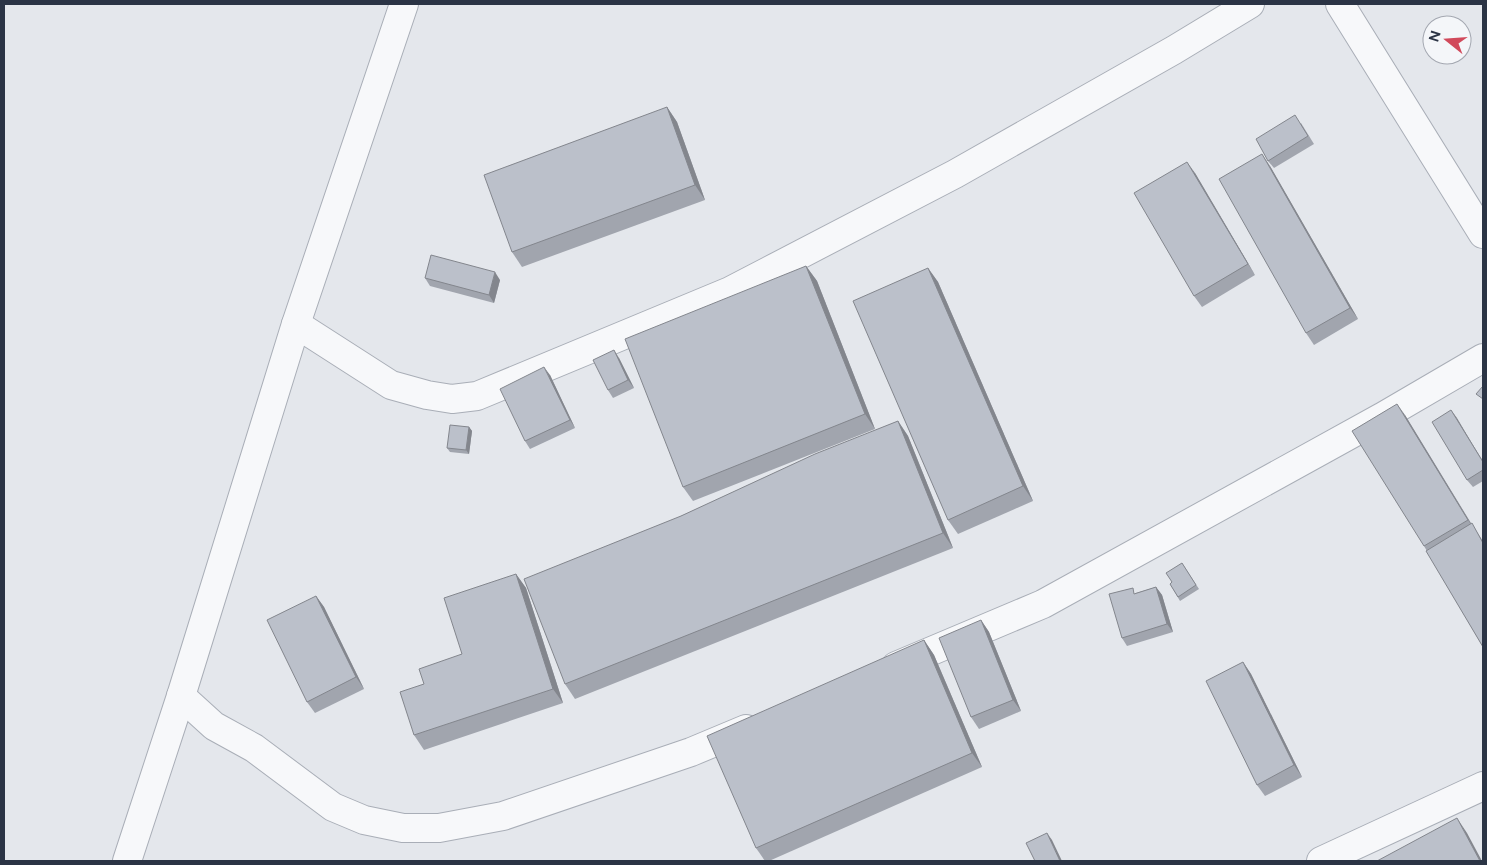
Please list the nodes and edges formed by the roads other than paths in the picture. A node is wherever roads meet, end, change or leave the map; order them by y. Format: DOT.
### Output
graph roads {
  1 [pos="404,4"];
  2 [pos="1250,4"];
  3 [pos="1340,4"];
  4 [pos="1483,234"];
  5 [pos="296,324"];
  6 [pos="1483,358"];
  7 [pos="872,676"];
  8 [pos="181,696"];
  9 [pos="773,718"];
  10 [pos="1483,786"];
  11 [pos="127,861"];
  12 [pos="1321,861"];
  1 -- 5 [label="street"];
  2 -- 5 [label="street"];
  3 -- 4 [label="street"];
  5 -- 8 [label="street"];
  6 -- 7 [label="street"];
  8 -- 9 [label="street"];
  8 -- 11 [label="street"];
  10 -- 12 [label="street"];
}
